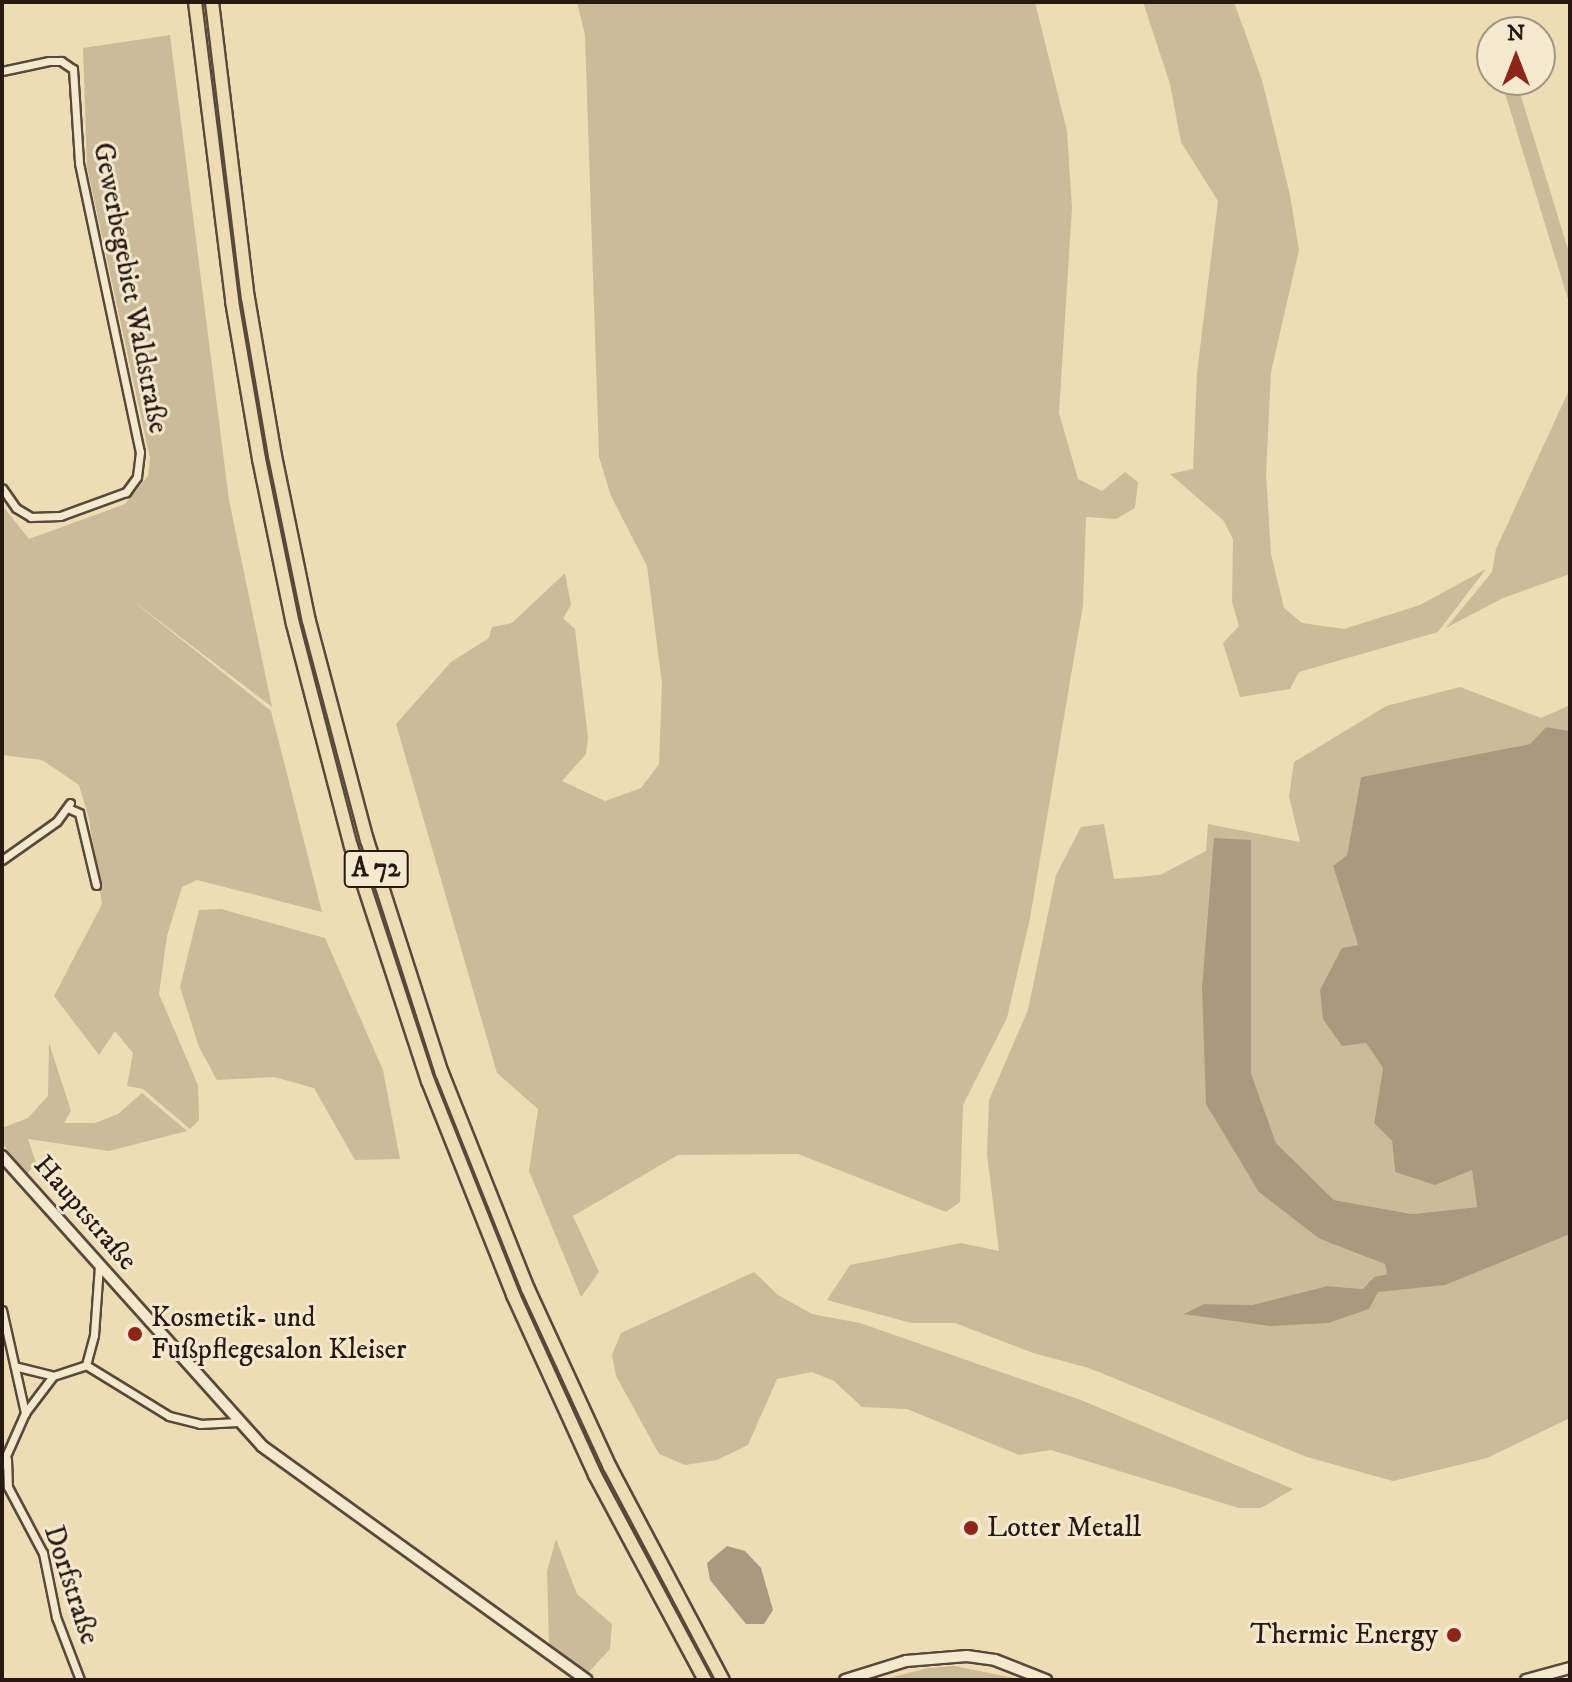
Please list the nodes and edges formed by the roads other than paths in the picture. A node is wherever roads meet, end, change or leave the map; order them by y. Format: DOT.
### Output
graph roads {
  1 [pos="195,2"];
  2 [pos="212,2"];
  3 [pos="2,71"];
  4 [pos="2,488"];
  5 [pos="2,860"];
  6 [pos="96,885"];
  7 [pos="2,1156"];
  8 [pos="99,1266"];
  9 [pos="2,1310"];
  10 [pos="86,1365"];
  11 [pos="18,1367"];
  12 [pos="53,1376"];
  13 [pos="25,1413"];
  14 [pos="238,1422"];
  15 [pos="5,1462"];
  16 [pos="1570,1668"];
  17 [pos="80,1680"];
  18 [pos="586,1680"];
  19 [pos="705,1680"];
  20 [pos="723,1680"];
  21 [pos="845,1680"];
  22 [pos="1046,1680"];
  23 [pos="1526,1680"];
  1 -- 19 [label="highway, A 72"];
  2 -- 20 [label="highway, A 72"];
  3 -- 4 [label="street, Gewerbegebiet Waldstraße"];
  5 -- 6 [label="street"];
  7 -- 8 [label="main road, Hauptstraße"];
  8 -- 10 [label="street"];
  8 -- 14 [label="main road, Hauptstraße"];
  9 -- 11 [label="street"];
  10 -- 12 [label="street"];
  10 -- 14 [label="street"];
  11 -- 12 [label="street"];
  11 -- 13 [label="street"];
  12 -- 13 [label="street, Dorfstraße"];
  13 -- 15 [label="street, Dorfstraße"];
  14 -- 18 [label="main road, Hauptstraße"];
  15 -- 17 [label="street, Dorfstraße"];
  16 -- 23 [label="main road"];
  21 -- 22 [label="main road"];
}
